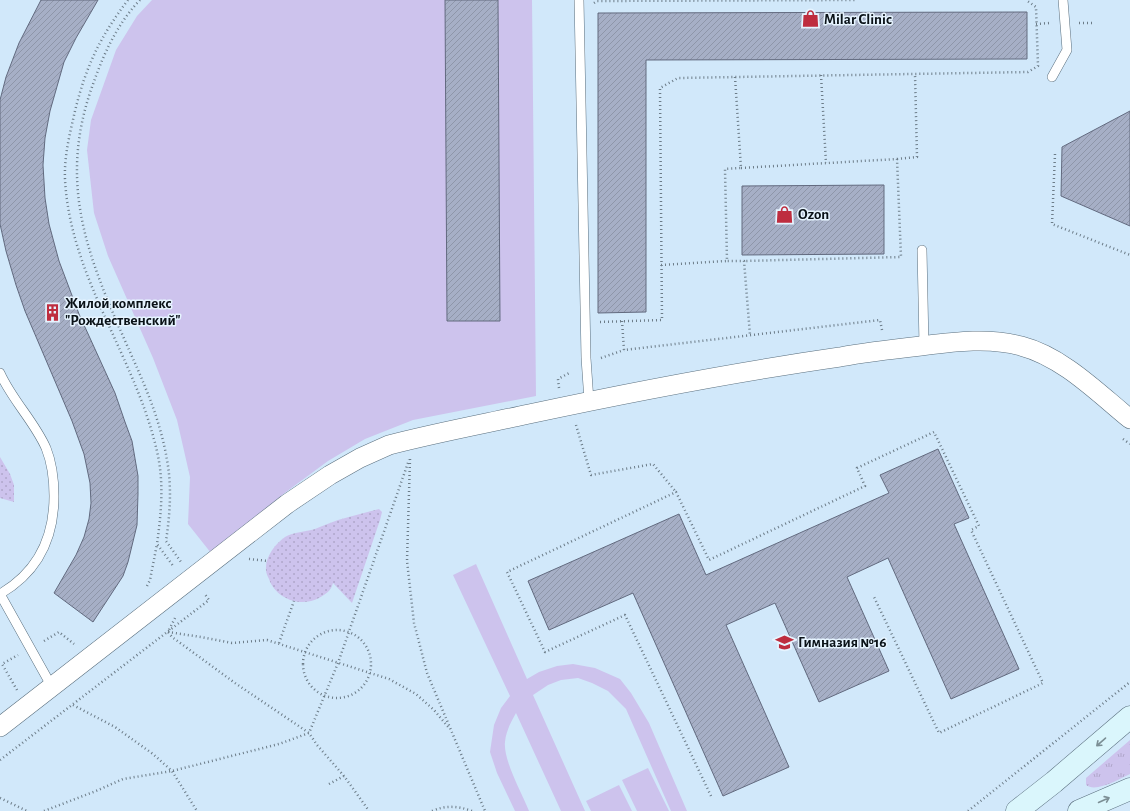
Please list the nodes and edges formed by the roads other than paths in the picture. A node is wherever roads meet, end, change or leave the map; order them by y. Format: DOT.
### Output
graph roads {
  1 [pos="578,0"];
  2 [pos="1063,0"];
  3 [pos="1052,77"];
  4 [pos="922,250"];
  5 [pos="924,345"];
  6 [pos="0,373"];
  7 [pos="590,401"];
  8 [pos="1130,419"];
  9 [pos="52,687"];
  10 [pos="1130,717"];
  11 [pos="0,727"];
  12 [pos="1130,789"];
  13 [pos="1017,811"];
  14 [pos="1079,811"];
  1 -- 7 [label="lane"];
  2 -- 3 [label="lane"];
  4 -- 5 [label="lane"];
  5 -- 7 [label="street"];
  5 -- 8 [label="street"];
  6 -- 9 [label="lane"];
  7 -- 9 [label="street"];
  9 -- 11 [label="street"];
  10 -- 13 [label="main road, one-way"];
  14 -- 12 [label="main road, one-way"];
}
